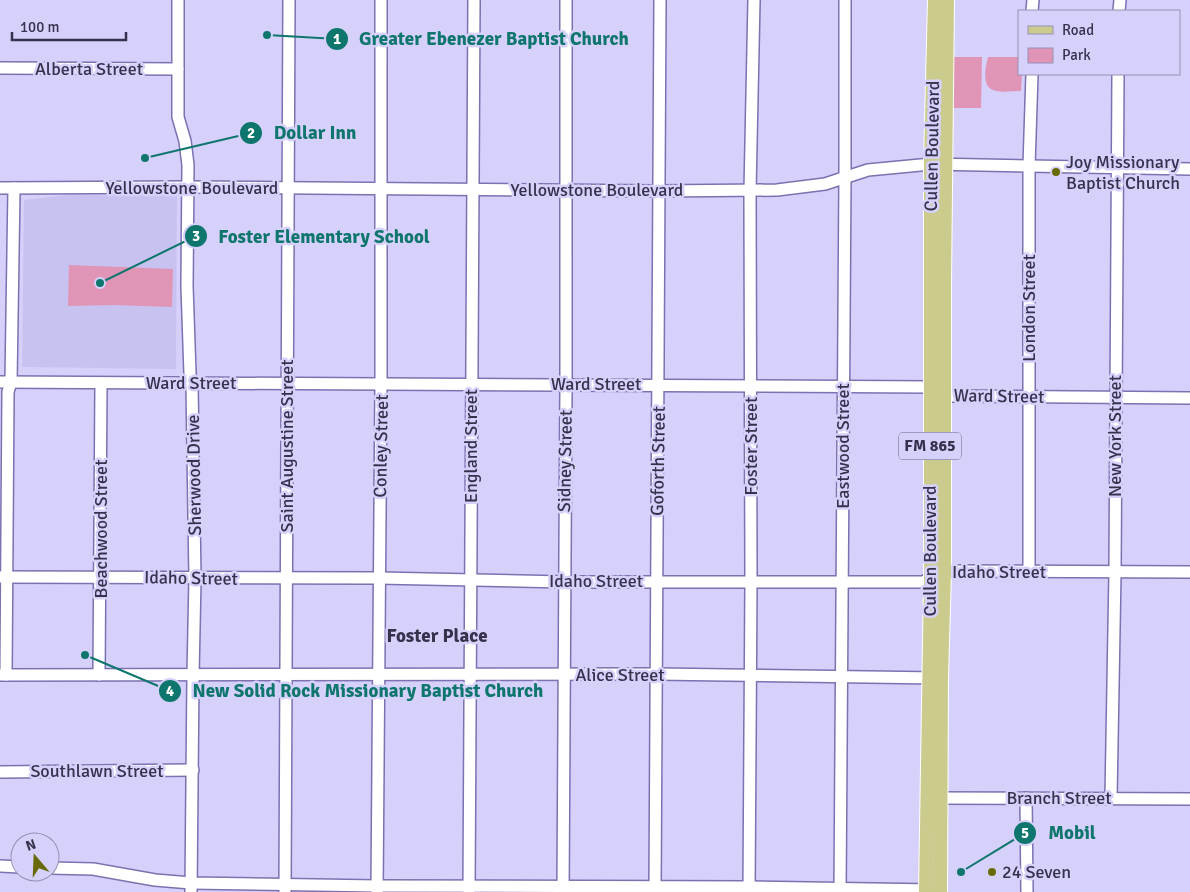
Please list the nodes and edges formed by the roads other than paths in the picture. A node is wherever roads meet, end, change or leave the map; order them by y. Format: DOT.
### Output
graph roads {
  1 [pos="178,0"];
  2 [pos="289,0"];
  3 [pos="381,0"];
  4 [pos="474,0"];
  5 [pos="566,0"];
  6 [pos="660,0"];
  7 [pos="754,0"];
  8 [pos="845,0"];
  9 [pos="935,0"];
  10 [pos="947,0"];
  11 [pos="0,68"];
  12 [pos="178,69"];
  13 [pos="1032,75"];
  14 [pos="1118,75"];
  15 [pos="945,163"];
  16 [pos="931,164"];
  17 [pos="1029,166"];
  18 [pos="1117,168"];
  19 [pos="1190,168"];
  20 [pos="845,176"];
  21 [pos="187,187"];
  22 [pos="0,188"];
  23 [pos="14,188"];
  24 [pos="287,188"];
  25 [pos="381,188"];
  26 [pos="472,189"];
  27 [pos="565,190"];
  28 [pos="658,191"];
  29 [pos="750,191"];
  30 [pos="938,283"];
  31 [pos="6,382"];
  32 [pos="101,383"];
  33 [pos="287,383"];
  34 [pos="192,384"];
  35 [pos="381,384"];
  36 [pos="566,384"];
  37 [pos="659,384"];
  38 [pos="471,386"];
  39 [pos="751,386"];
  40 [pos="843,386"];
  41 [pos="930,387"];
  42 [pos="944,394"];
  43 [pos="1029,397"];
  44 [pos="1116,397"];
  45 [pos="1190,398"];
  46 [pos="937,484"];
  47 [pos="944,571"];
  48 [pos="1029,572"];
  49 [pos="1115,572"];
  50 [pos="1190,572"];
  51 [pos="4,577"];
  52 [pos="101,577"];
  53 [pos="379,578"];
  54 [pos="195,579"];
  55 [pos="286,579"];
  56 [pos="931,579"];
  57 [pos="471,580"];
  58 [pos="564,582"];
  59 [pos="656,582"];
  60 [pos="751,582"];
  61 [pos="843,582"];
  62 [pos="471,674"];
  63 [pos="656,674"];
  64 [pos="3,675"];
  65 [pos="99,675"];
  66 [pos="193,675"];
  67 [pos="287,675"];
  68 [pos="379,675"];
  69 [pos="564,675"];
  70 [pos="750,676"];
  71 [pos="842,677"];
  72 [pos="935,678"];
  73 [pos="193,770"];
  74 [pos="0,772"];
  75 [pos="934,798"];
  76 [pos="1026,798"];
  77 [pos="1111,798"];
  78 [pos="1190,799"];
  79 [pos="60,868"];
  80 [pos="191,888"];
  81 [pos="285,889"];
  82 [pos="377,889"];
  83 [pos="469,889"];
  84 [pos="563,889"];
  85 [pos="655,889"];
  86 [pos="749,890"];
  87 [pos="840,891"];
  88 [pos="933,891"];
  89 [pos="1027,892"];
  1 -- 12 [label="street, Sherwood Drive"];
  2 -- 24 [label="street, Saint Augustine Street"];
  3 -- 25 [label="street, Conley Street"];
  4 -- 26 [label="street, England Street"];
  5 -- 27 [label="street, Sidney Street"];
  6 -- 28 [label="street, Goforth Street"];
  7 -- 29 [label="street, Foster Street"];
  8 -- 20 [label="street, Eastwood Street"];
  9 -- 16 [label="main road, Cullen Boulevard / FM 865"];
  10 -- 15 [label="main road, Cullen Boulevard / FM 865"];
  11 -- 12 [label="street, Alberta Street"];
  12 -- 21 [label="street, Sherwood Drive"];
  13 -- 17 [label="street, London Street"];
  14 -- 18 [label="street, New York Street"];
  15 -- 16 [label="street, Yellowstone Boulevard"];
  15 -- 17 [label="street, Yellowstone Boulevard"];
  15 -- 30 [label="main road, Cullen Boulevard / FM 865"];
  16 -- 20 [label="street, Yellowstone Boulevard"];
  16 -- 30 [label="main road, Cullen Boulevard / FM 865"];
  17 -- 18 [label="street, Yellowstone Boulevard"];
  17 -- 43 [label="street, London Street"];
  18 -- 19 [label="street, Yellowstone Boulevard"];
  18 -- 44 [label="street, New York Street"];
  20 -- 29 [label="street, Yellowstone Boulevard"];
  20 -- 40 [label="street, Eastwood Street"];
  21 -- 23 [label="street, Yellowstone Boulevard"];
  21 -- 24 [label="street, Yellowstone Boulevard"];
  21 -- 34 [label="street, Sherwood Drive"];
  22 -- 23 [label="street, Yellowstone Boulevard"];
  23 -- 31 [label="street"];
  24 -- 25 [label="street, Yellowstone Boulevard"];
  24 -- 33 [label="street, Saint Augustine Street"];
  25 -- 26 [label="street, Yellowstone Boulevard"];
  25 -- 35 [label="street, Conley Street"];
  26 -- 27 [label="street, Yellowstone Boulevard"];
  26 -- 38 [label="street, England Street"];
  27 -- 28 [label="street, Yellowstone Boulevard"];
  27 -- 36 [label="street, Sidney Street"];
  28 -- 29 [label="street, Yellowstone Boulevard"];
  28 -- 37 [label="street, Goforth Street"];
  29 -- 39 [label="street, Foster Street"];
  30 -- 41 [label="main road, Cullen Boulevard / FM 865"];
  30 -- 42 [label="main road, Cullen Boulevard / FM 865"];
  31 -- 32 [label="street, Ward Street"];
  31 -- 51 [label="street"];
  32 -- 34 [label="street, Ward Street"];
  32 -- 52 [label="street, Beachwood Street"];
  33 -- 34 [label="street, Ward Street"];
  33 -- 35 [label="street, Ward Street"];
  33 -- 55 [label="street, Saint Augustine Street"];
  34 -- 54 [label="street, Sherwood Drive"];
  35 -- 38 [label="street, Ward Street"];
  35 -- 53 [label="street, Conley Street"];
  36 -- 37 [label="street, Ward Street"];
  36 -- 38 [label="street, Ward Street"];
  36 -- 58 [label="street, Sidney Street"];
  37 -- 39 [label="street, Ward Street"];
  37 -- 59 [label="street, Goforth Street"];
  38 -- 57 [label="street, England Street"];
  39 -- 40 [label="street, Ward Street"];
  39 -- 60 [label="street, Foster Street"];
  40 -- 41 [label="street, Ward Street"];
  40 -- 61 [label="street, Eastwood Street"];
  41 -- 42 [label="street, Ward Street"];
  41 -- 46 [label="main road, Cullen Boulevard / FM 865"];
  42 -- 43 [label="street, Ward Street"];
  42 -- 46 [label="main road, Cullen Boulevard / FM 865"];
  43 -- 44 [label="street, Ward Street"];
  43 -- 48 [label="street, London Street"];
  44 -- 45 [label="street, Ward Street"];
  44 -- 49 [label="street, New York Street"];
  46 -- 47 [label="main road, Cullen Boulevard / FM 865"];
  46 -- 56 [label="main road, Cullen Boulevard / FM 865"];
  47 -- 48 [label="street, Idaho Street"];
  47 -- 56 [label="street, Idaho Street"];
  47 -- 72 [label="main road, Cullen Boulevard / FM 865"];
  48 -- 49 [label="street, Idaho Street"];
  49 -- 50 [label="street, Idaho Street"];
  49 -- 77 [label="street, New York Street"];
  51 -- 52 [label="street, Idaho Street"];
  51 -- 64 [label="street"];
  52 -- 54 [label="street, Idaho Street"];
  52 -- 65 [label="street, Beachwood Street"];
  53 -- 55 [label="street, Idaho Street"];
  53 -- 57 [label="street, Idaho Street"];
  53 -- 68 [label="street, Conley Street"];
  54 -- 55 [label="street, Idaho Street"];
  54 -- 66 [label="street, Sherwood Drive"];
  55 -- 67 [label="street, Saint Augustine Street"];
  56 -- 61 [label="street, Idaho Street"];
  56 -- 72 [label="main road, Cullen Boulevard / FM 865"];
  57 -- 58 [label="street, Idaho Street"];
  57 -- 62 [label="street, England Street"];
  58 -- 59 [label="street, Idaho Street"];
  58 -- 69 [label="street, Sidney Street"];
  59 -- 60 [label="street, Idaho Street"];
  59 -- 63 [label="street, Goforth Street"];
  60 -- 61 [label="street, Idaho Street"];
  60 -- 70 [label="street, Foster Street"];
  61 -- 71 [label="street, Eastwood Street"];
  62 -- 68 [label="street, Alice Street"];
  62 -- 69 [label="street, Alice Street"];
  62 -- 83 [label="street, England Street"];
  63 -- 69 [label="street, Alice Street"];
  63 -- 70 [label="street, Alice Street"];
  63 -- 85 [label="street, Goforth Street"];
  64 -- 65 [label="street, Alice Street"];
  65 -- 66 [label="street, Alice Street"];
  66 -- 67 [label="street, Alice Street"];
  66 -- 73 [label="street, Sherwood Drive"];
  67 -- 68 [label="street, Alice Street"];
  67 -- 81 [label="street, Saint Augustine Street"];
  68 -- 82 [label="street, Conley Street"];
  69 -- 84 [label="street, Sidney Street"];
  70 -- 71 [label="street, Alice Street"];
  70 -- 86 [label="street, Foster Street"];
  71 -- 72 [label="street, Alice Street"];
  71 -- 87 [label="street, Eastwood Street"];
  72 -- 75 [label="main road, Cullen Boulevard / FM 865"];
  73 -- 74 [label="street, Southlawn Street"];
  73 -- 80 [label="street, Sherwood Drive"];
  75 -- 76 [label="street, Branch Street"];
  75 -- 88 [label="main road, Cullen Boulevard / FM 865"];
  76 -- 77 [label="street, Branch Street"];
  76 -- 89 [label="street"];
  77 -- 78 [label="street, Branch Street"];
  79 -- 80 [label="street"];
  80 -- 81 [label="street"];
  81 -- 82 [label="street"];
  82 -- 83 [label="street"];
  83 -- 84 [label="street"];
  84 -- 85 [label="street"];
  85 -- 86 [label="street"];
  86 -- 87 [label="street"];
  87 -- 88 [label="street"];
}
